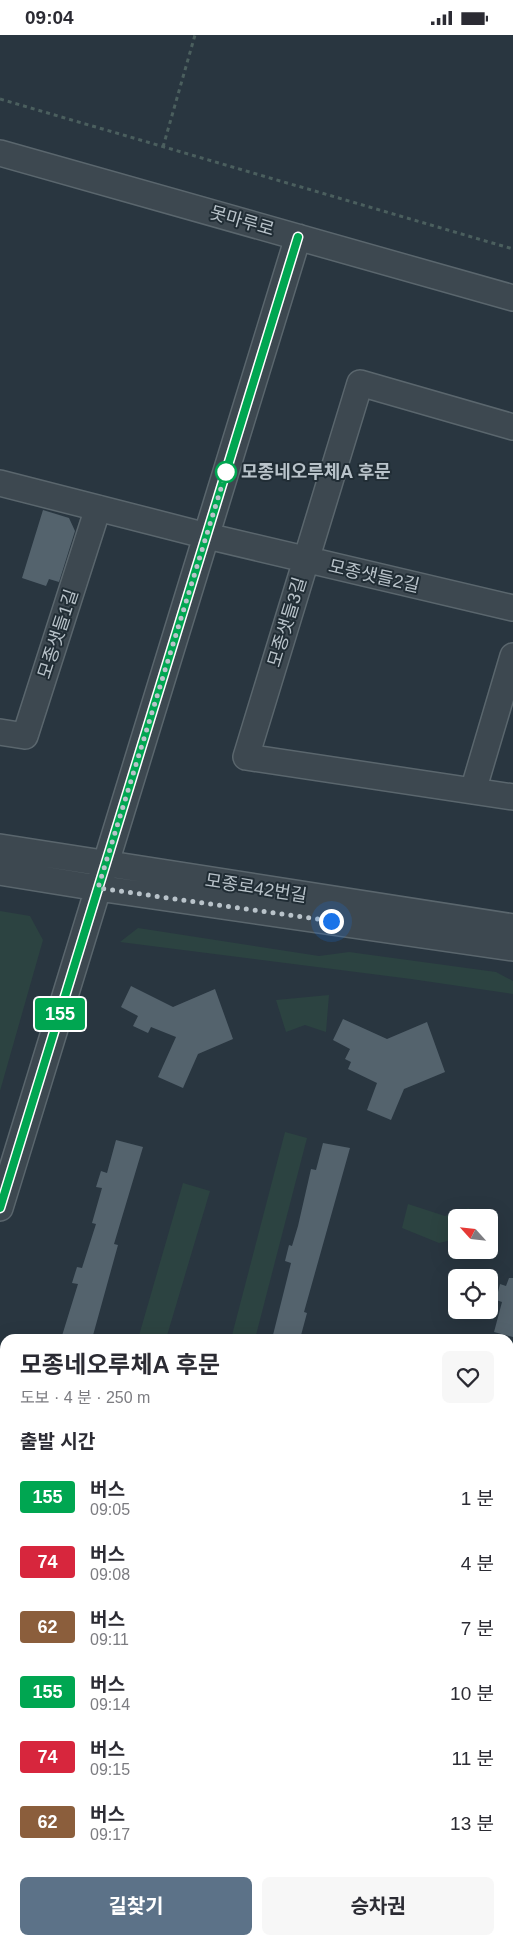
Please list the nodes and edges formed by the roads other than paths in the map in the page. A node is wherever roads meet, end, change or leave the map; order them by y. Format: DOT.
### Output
graph roads {
  1 [pos="0,153"];
  2 [pos="298,237"];
  3 [pos="513,298"];
  4 [pos="513,427"];
  5 [pos="0,483"];
  6 [pos="98,508"];
  7 [pos="206,536"];
  8 [pos="306,559"];
  9 [pos="513,609"];
  10 [pos="513,656"];
  11 [pos="0,732"];
  12 [pos="473,791"];
  13 [pos="513,797"];
  14 [pos="0,847"];
  15 [pos="106,865"];
  16 [pos="0,872"];
  17 [pos="98,888"];
  18 [pos="513,927"];
  19 [pos="513,948"];
  20 [pos="0,1208"];
  1 -- 2 [label="street, 못마루로"];
  2 -- 3 [label="street, 못마루로"];
  2 -- 7 [label="street"];
  4 -- 8 [label="street, 모종샛들3길"];
  5 -- 6 [label="street"];
  6 -- 7 [label="street"];
  6 -- 11 [label="street, 모종샛들1길"];
  7 -- 8 [label="street, 모종샛들2길"];
  7 -- 15 [label="street"];
  8 -- 9 [label="street, 모종샛들2길"];
  8 -- 12 [label="street, 모종샛들3길"];
  10 -- 12 [label="street"];
  12 -- 13 [label="street, 모종샛들3길"];
  14 -- 15 [label="street, 모종로42번길"];
  15 -- 17 [label="street"];
  15 -- 18 [label="street, 모종로42번길"];
  16 -- 17 [label="street, 모종로42번길"];
  17 -- 19 [label="street, 모종로42번길"];
  17 -- 20 [label="street"];
}
